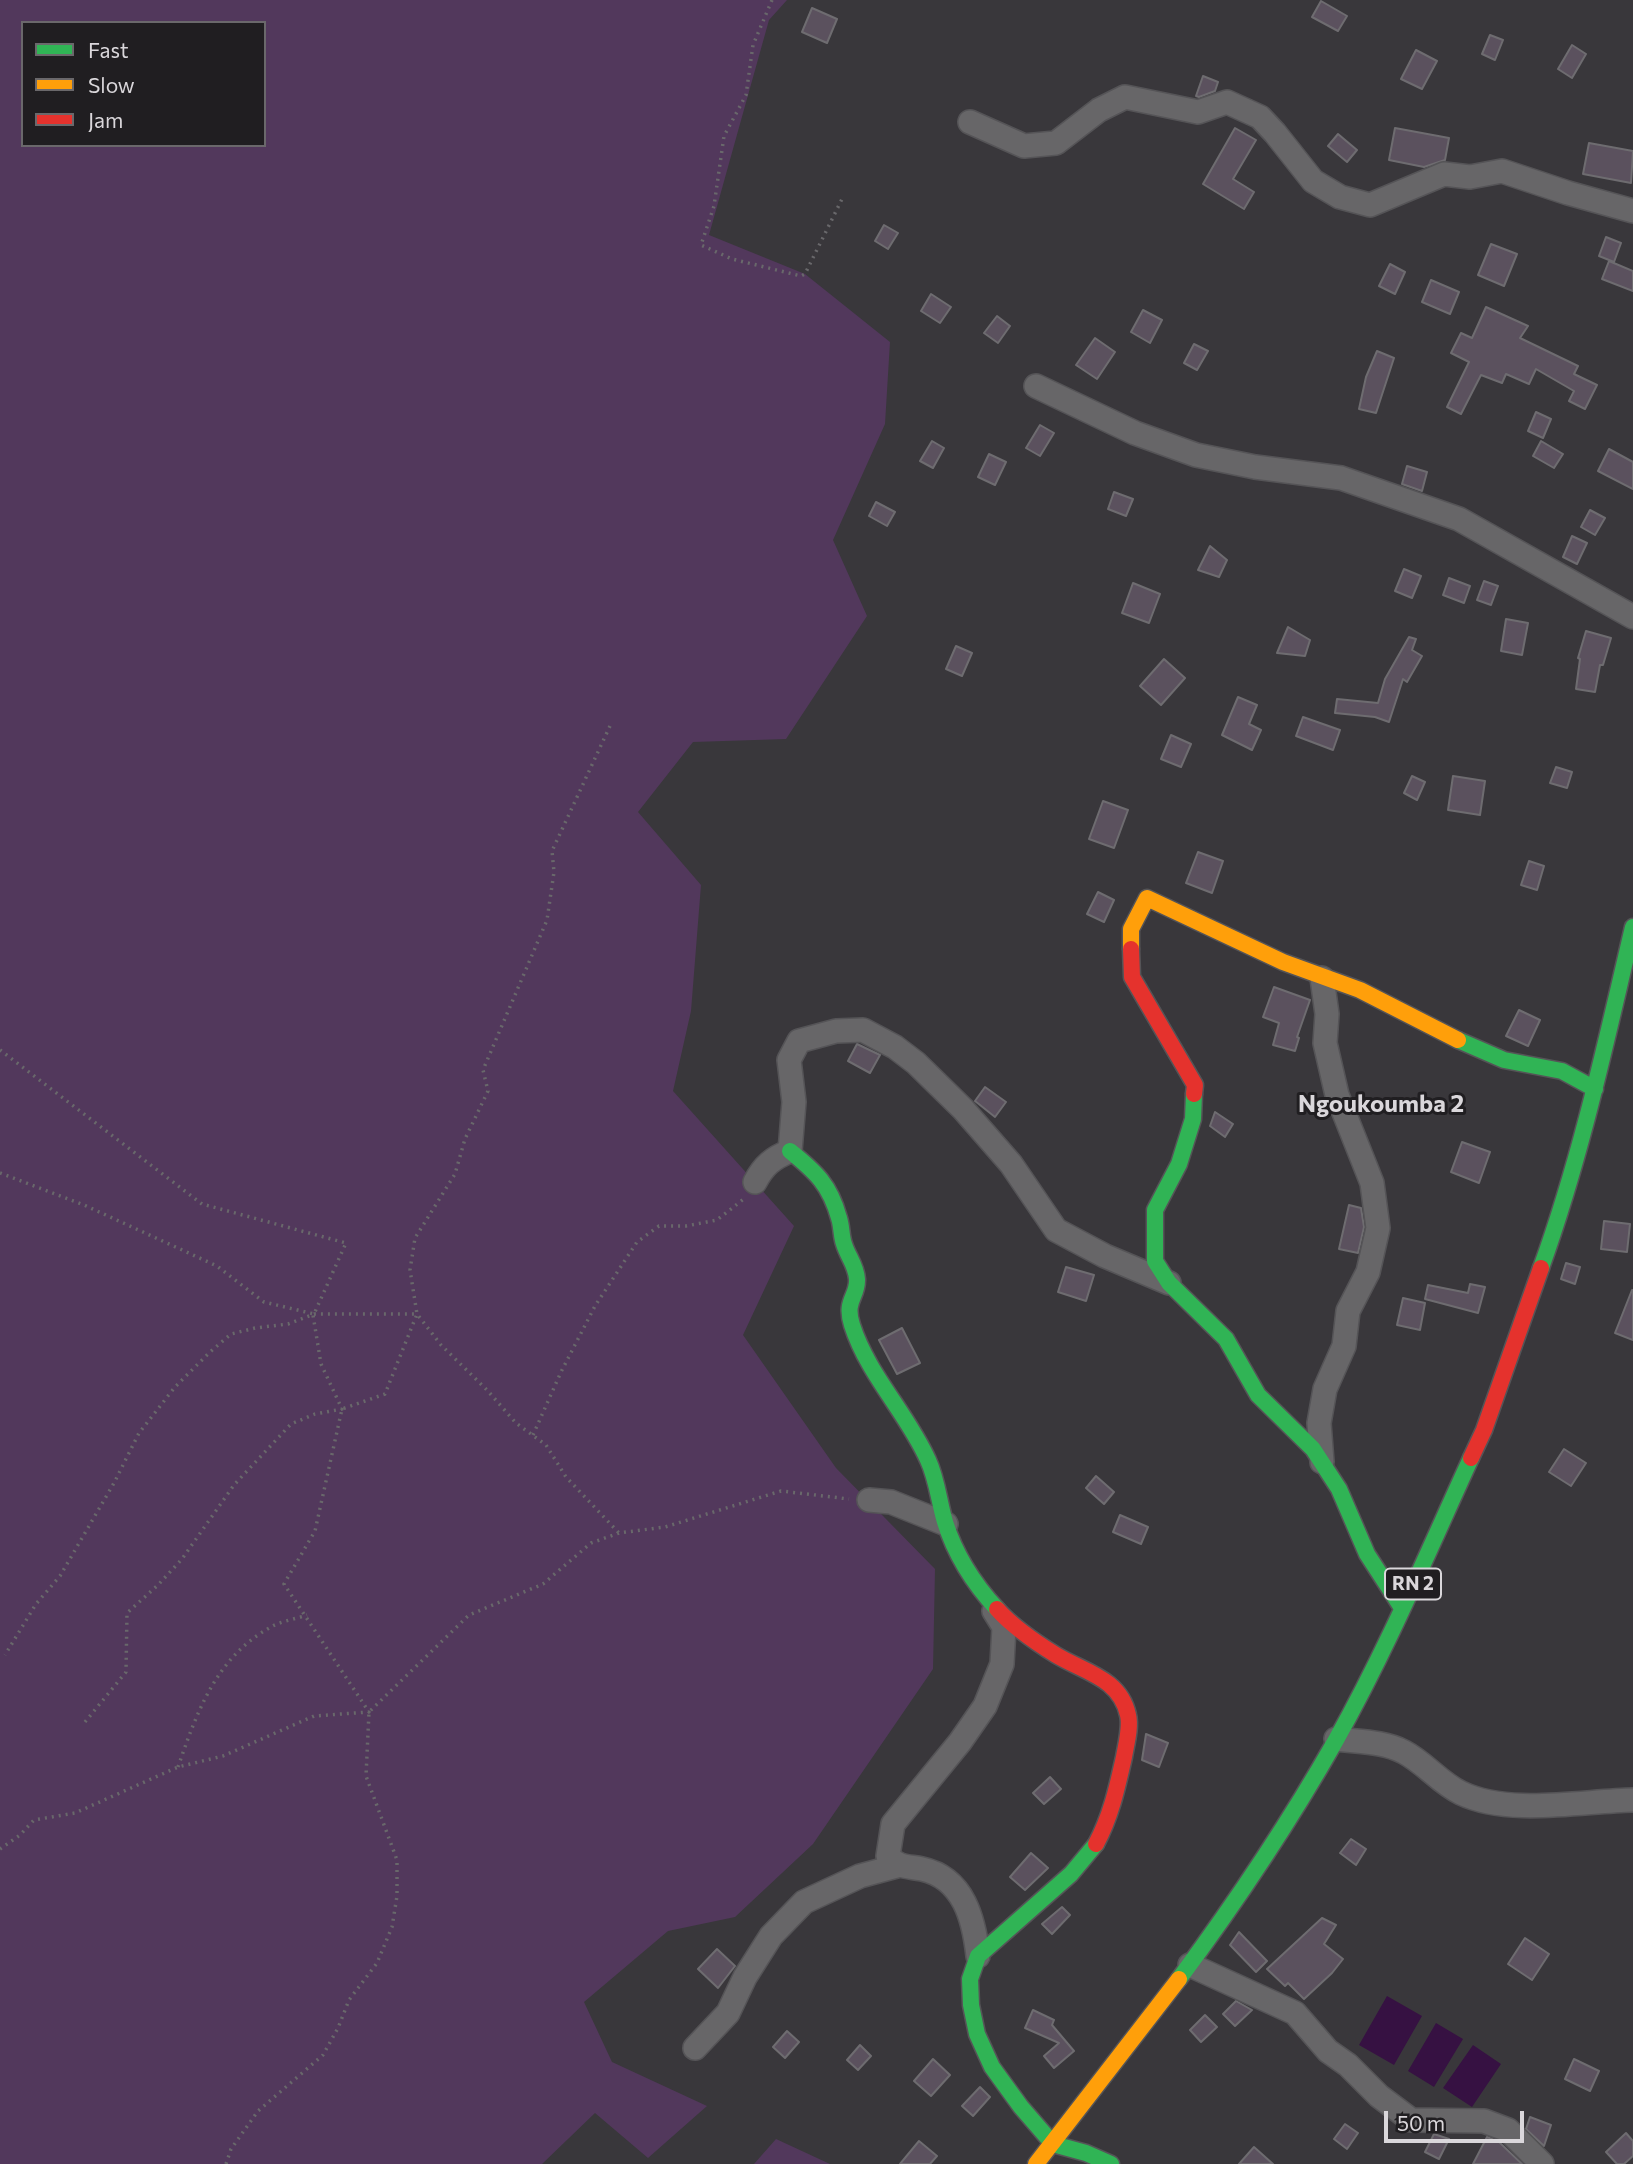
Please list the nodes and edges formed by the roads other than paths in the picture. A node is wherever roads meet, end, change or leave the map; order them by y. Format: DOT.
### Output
graph roads {
  1 [pos="970,122"];
  2 [pos="1633,211"];
  3 [pos="1036,386"];
  4 [pos="1633,617"];
  5 [pos="1633,927"];
  6 [pos="1322,978"];
  7 [pos="1594,1088"];
  8 [pos="790,1151"];
  9 [pos="755,1182"];
  10 [pos="1169,1283"];
  11 [pos="1323,1465"];
  12 [pos="869,1500"];
  13 [pos="946,1524"];
  14 [pos="986,1597"];
  15 [pos="1402,1608"];
  16 [pos="1336,1739"];
  17 [pos="1633,1800"];
  18 [pos="897,1866"];
  19 [pos="978,1956"];
  20 [pos="1190,1965"];
  21 [pos="695,2048"];
  22 [pos="1053,2144"];
  23 [pos="1036,2164"];
  24 [pos="1111,2164"];
  25 [pos="1542,2164"];
  1 -- 2 [label="street"];
  3 -- 4 [label="street"];
  5 -- 7 [label="street, RN 2"];
  6 -- 7 [label="street"];
  6 -- 10 [label="street"];
  6 -- 11 [label="street"];
  7 -- 15 [label="street, RN 2"];
  8 -- 9 [label="street"];
  8 -- 10 [label="street"];
  8 -- 13 [label="street"];
  10 -- 11 [label="street"];
  11 -- 15 [label="street"];
  12 -- 13 [label="street"];
  13 -- 14 [label="street"];
  14 -- 18 [label="street"];
  14 -- 19 [label="street"];
  15 -- 16 [label="street, RN 2"];
  16 -- 17 [label="street"];
  16 -- 20 [label="street, RN 2"];
  18 -- 19 [label="street"];
  18 -- 21 [label="street"];
  19 -- 22 [label="street"];
  20 -- 22 [label="street, RN 2"];
  20 -- 25 [label="street"];
  22 -- 23 [label="street, RN 2"];
  22 -- 24 [label="street"];
}
